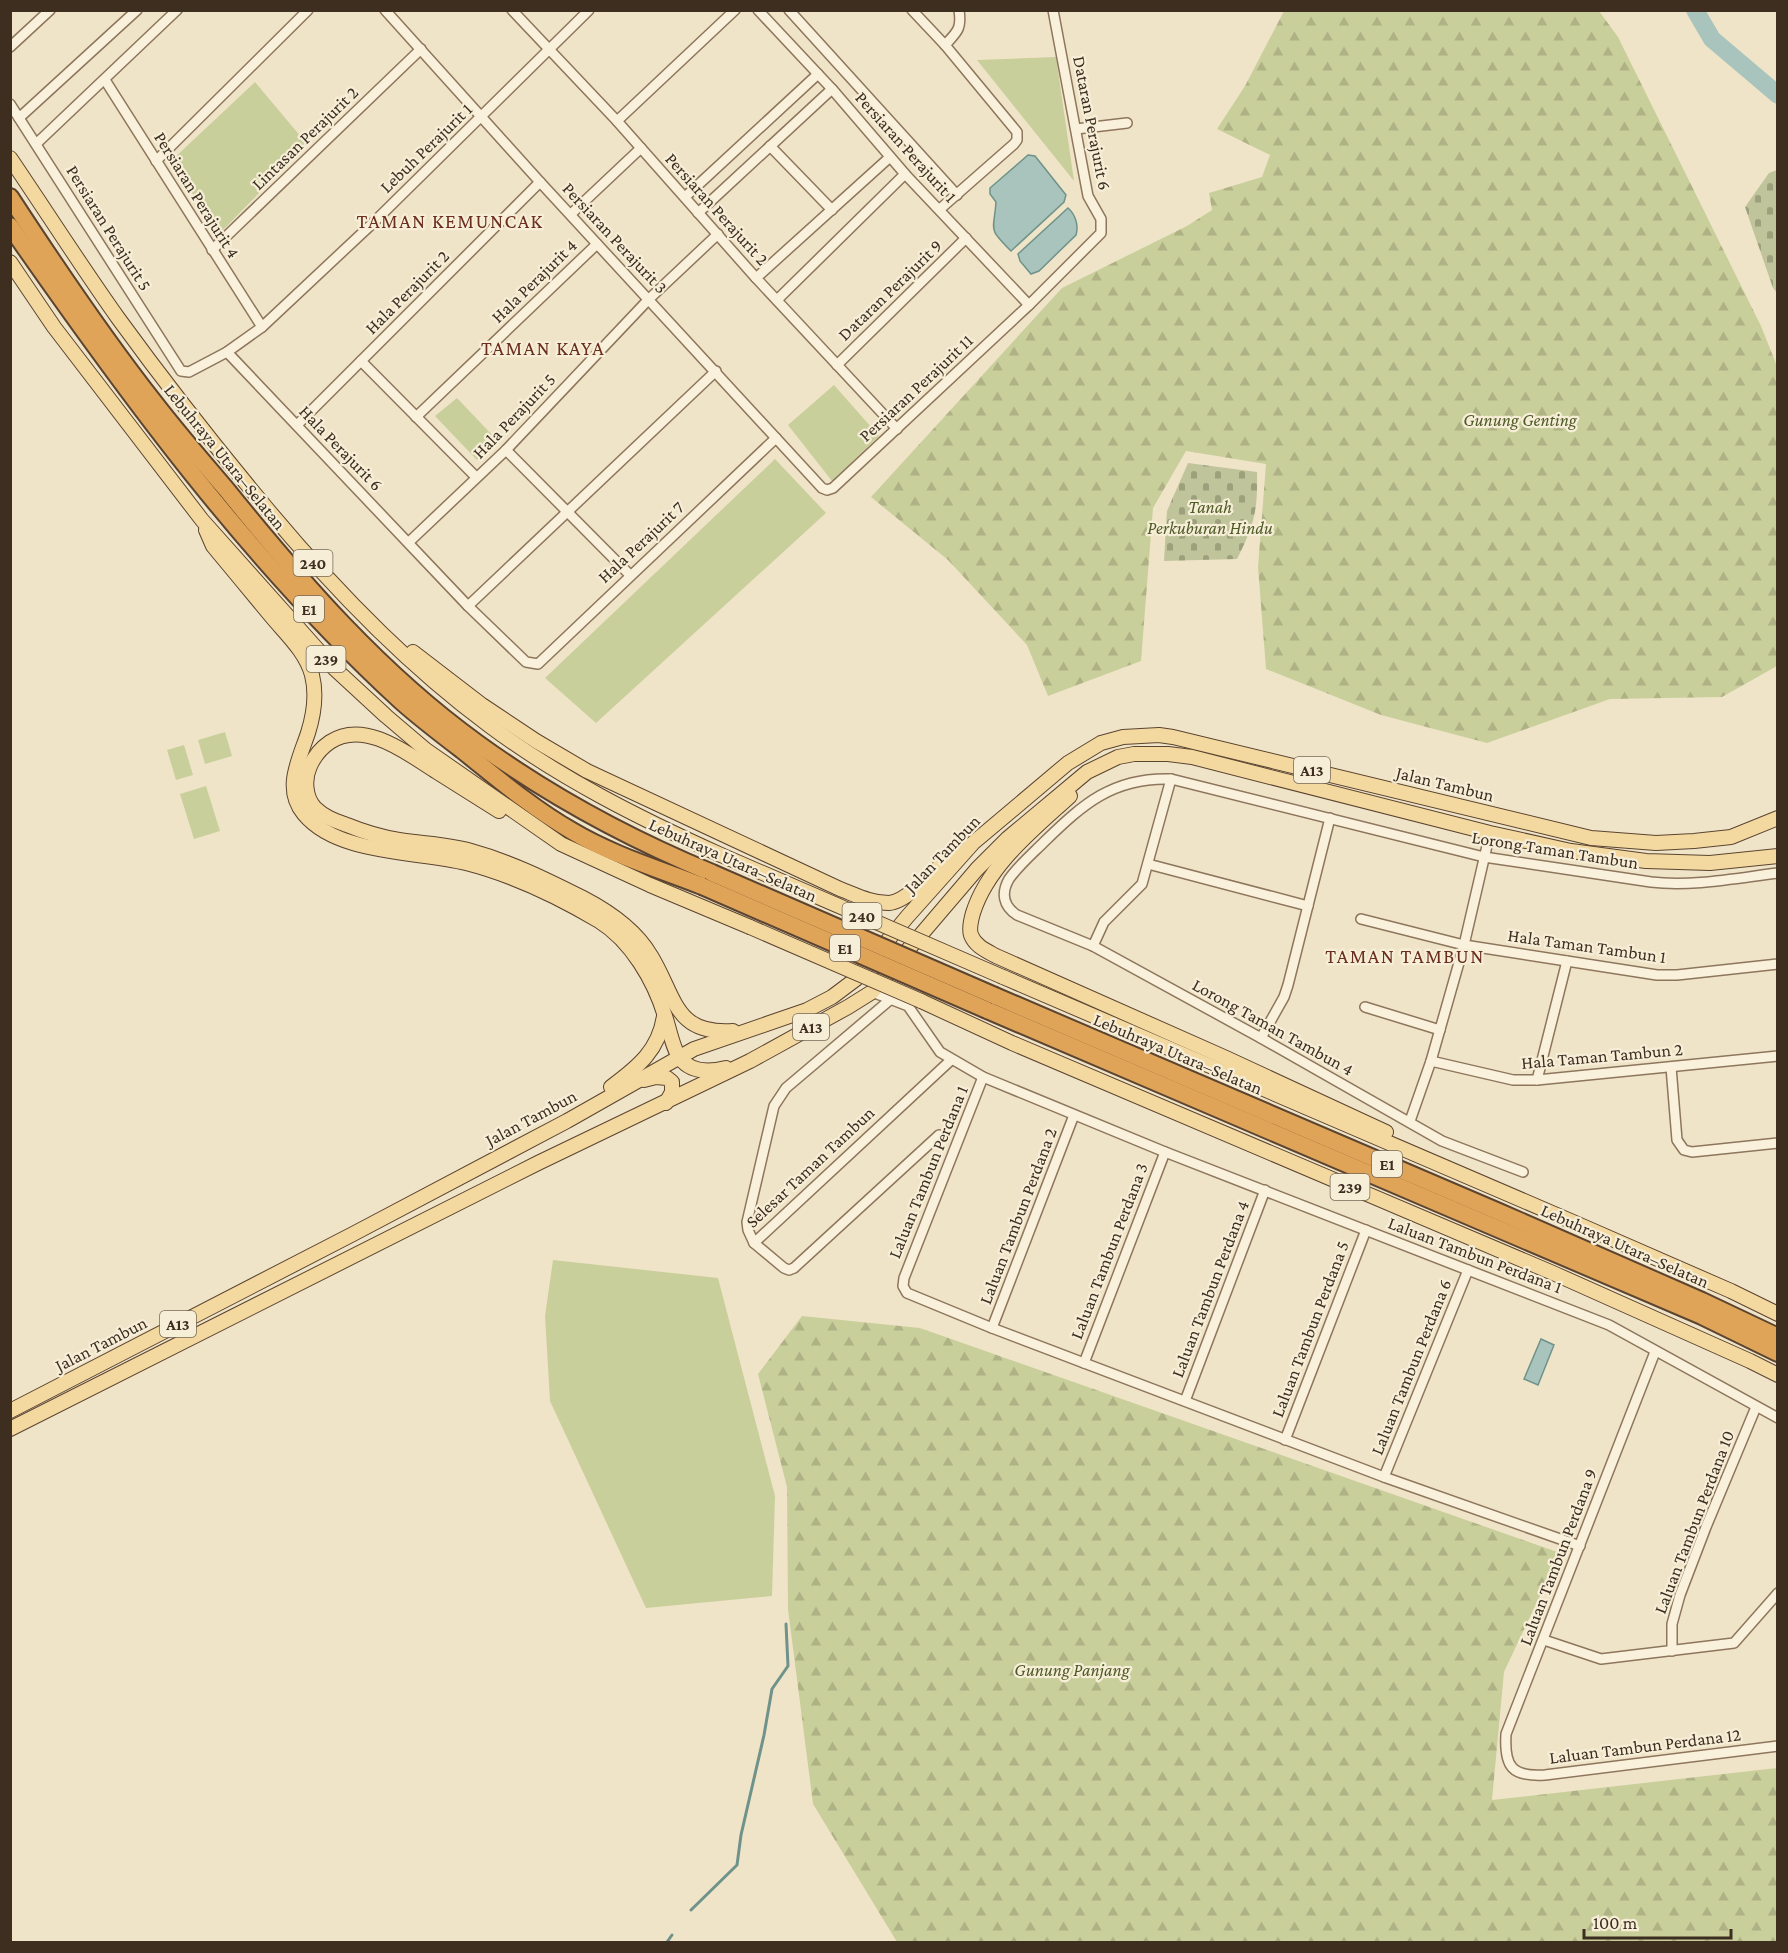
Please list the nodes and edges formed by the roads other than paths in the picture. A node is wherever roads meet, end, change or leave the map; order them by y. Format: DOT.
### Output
graph roads {
  1 [pos="50,10"];
  2 [pos="137,10"];
  3 [pos="177,10"];
  4 [pos="309,10"];
  5 [pos="385,10"];
  6 [pos="512,10"];
  7 [pos="589,10"];
  8 [pos="735,10"];
  9 [pos="758,10"];
  10 [pos="789,10"];
  11 [pos="912,10"];
  12 [pos="959,10"];
  13 [pos="1053,10"];
  14 [pos="945,45"];
  15 [pos="10,47"];
  16 [pos="421,49"];
  17 [pos="549,50"];
  18 [pos="818,74"];
  19 [pos="105,80"];
  20 [pos="832,89"];
  21 [pos="10,104"];
  22 [pos="482,116"];
  23 [pos="19,118"];
  24 [pos="617,121"];
  25 [pos="1126,123"];
  26 [pos="1076,129"];
  27 [pos="36,144"];
  28 [pos="770,146"];
  29 [pos="641,148"];
  30 [pos="890,157"];
  31 [pos="10,158"];
  32 [pos="156,161"];
  33 [pos="905,174"];
  34 [pos="540,182"];
  35 [pos="957,195"];
  36 [pos="10,196"];
  37 [pos="685,197"];
  38 [pos="940,209"];
  39 [pos="832,210"];
  40 [pos="698,213"];
  41 [pos="571,214"];
  42 [pos="10,226"];
  43 [pos="718,234"];
  44 [pos="966,238"];
  45 [pos="1098,238"];
  46 [pos="597,244"];
  47 [pos="212,250"];
  48 [pos="10,262"];
  49 [pos="756,278"];
  50 [pos="649,299"];
  51 [pos="777,300"];
  52 [pos="1029,304"];
  53 [pos="262,327"];
  54 [pos="227,352"];
  55 [pos="361,361"];
  56 [pos="837,365"];
  57 [pos="716,371"];
  58 [pos="416,417"];
  59 [pos="297,425"];
  60 [pos="897,429"];
  61 [pos="776,438"];
  62 [pos="506,450"];
  63 [pos="476,477"];
  64 [pos="822,488"];
  65 [pos="566,513"];
  66 [pos="202,520"];
  67 [pos="409,542"];
  68 [pos="630,575"];
  69 [pos="468,606"];
  70 [pos="380,633"];
  71 [pos="526,662"];
  72 [pos="1087,772"];
  73 [pos="1171,779"];
  74 [pos="1330,818"];
  75 [pos="1778,818"];
  76 [pos="1490,833"];
  77 [pos="974,843"];
  78 [pos="561,844"];
  79 [pos="1778,856"];
  80 [pos="1484,857"];
  81 [pos="1148,864"];
  82 [pos="1778,873"];
  83 [pos="707,880"];
  84 [pos="1308,906"];
  85 [pos="1008,909"];
  86 [pos="1361,919"];
  87 [pos="1464,945"];
  88 [pos="1093,946"];
  89 [pos="1567,961"];
  90 [pos="1778,964"];
  91 [pos="872,992"];
  92 [pos="891,999"];
  93 [pos="991,1003"];
  94 [pos="1365,1006"];
  95 [pos="665,1014"];
  96 [pos="752,1029"];
  97 [pos="1440,1029"];
  98 [pos="1262,1038"];
  99 [pos="1778,1056"];
  100 [pos="679,1058"];
  101 [pos="951,1060"];
  102 [pos="1431,1061"];
  103 [pos="748,1062"];
  104 [pos="1671,1068"];
  105 [pos="983,1077"];
  106 [pos="1537,1080"];
  107 [pos="630,1084"];
  108 [pos="666,1102"];
  109 [pos="1074,1115"];
  110 [pos="567,1121"];
  111 [pos="1410,1121"];
  112 [pos="939,1135"];
  113 [pos="1778,1143"];
  114 [pos="1165,1152"];
  115 [pos="1523,1172"];
  116 [pos="1475,1180"];
  117 [pos="1265,1190"];
  118 [pos="431,1217"];
  119 [pos="1366,1230"];
  120 [pos="350,1237"];
  121 [pos="754,1243"];
  122 [pos="1468,1270"];
  123 [pos="293,1287"];
  124 [pos="1778,1314"];
  125 [pos="992,1328"];
  126 [pos="1778,1337"];
  127 [pos="1655,1352"];
  128 [pos="1778,1353"];
  129 [pos="1084,1363"];
  130 [pos="1778,1376"];
  131 [pos="1185,1401"];
  132 [pos="1756,1407"];
  133 [pos="10,1411"];
  134 [pos="1778,1418"];
  135 [pos="10,1429"];
  136 [pos="1285,1440"];
  137 [pos="1384,1477"];
  138 [pos="1580,1546"];
  139 [pos="1778,1593"];
  140 [pos="1544,1640"];
  141 [pos="1672,1652"];
  142 [pos="1778,1746"];
  143 [pos="1517,1773"];
  1 -- 15 [label="street"];
  2 -- 23 [label="street"];
  3 -- 19 [label="street"];
  4 -- 32 [label="street"];
  5 -- 16 [label="street, Persiaran Perajurit 3"];
  6 -- 17 [label="street, Persiaran Perajurit 2"];
  7 -- 17 [label="street, Lebuh Perajurit 1"];
  8 -- 24 [label="street"];
  9 -- 18 [label="street, Persiaran Perajurit 1"];
  10 -- 35 [label="street, Persiaran Perajurit 1"];
  11 -- 14 [label="street"];
  12 -- 14 [label="street"];
  13 -- 26 [label="street, Dataran Perajurit 6"];
  14 -- 35 [label="street"];
  16 -- 22 [label="street, Persiaran Perajurit 3"];
  16 -- 47 [label="street, Lintasan Perajurit 2"];
  17 -- 22 [label="street, Lebuh Perajurit 1"];
  17 -- 24 [label="street, Persiaran Perajurit 2"];
  18 -- 20 [label="street, Persiaran Perajurit 1"];
  18 -- 37 [label="street"];
  19 -- 27 [label="street"];
  19 -- 32 [label="street, Persiaran Perajurit 4"];
  20 -- 28 [label="street"];
  20 -- 30 [label="street, Persiaran Perajurit 1"];
  21 -- 23 [label="street, Persiaran Perajurit 5"];
  22 -- 34 [label="street, Persiaran Perajurit 3"];
  22 -- 53 [label="street, Lebuh Perajurit 1"];
  23 -- 27 [label="street, Persiaran Perajurit 5"];
  24 -- 29 [label="street, Persiaran Perajurit 2"];
  25 -- 26 [label="street"];
  26 -- 45 [label="street, Dataran Perajurit 6"];
  27 -- 54 [label="street, Persiaran Perajurit 5"];
  28 -- 39 [label="street"];
  28 -- 40 [label="street"];
  29 -- 37 [label="street, Persiaran Perajurit 2"];
  29 -- 41 [label="street"];
  30 -- 33 [label="street, Persiaran Perajurit 1"];
  30 -- 39 [label="street"];
  31 -- 70 [label="main road, 240"];
  32 -- 47 [label="street, Persiaran Perajurit 4"];
  33 -- 38 [label="street, Persiaran Perajurit 1"];
  33 -- 51 [label="street"];
  34 -- 41 [label="street, Persiaran Perajurit 3"];
  34 -- 55 [label="street, Hala Perajurit 2"];
  35 -- 38 [label="street"];
  36 -- 83 [label="highway, Lebuhraya Utara–Selatan / E1"];
  37 -- 40 [label="street, Persiaran Perajurit 2"];
  38 -- 44 [label="street, Persiaran Perajurit 1"];
  39 -- 49 [label="street"];
  40 -- 43 [label="street, Persiaran Perajurit 2"];
  41 -- 46 [label="street, Persiaran Perajurit 3"];
  42 -- 83 [label="highway, Lebuhraya Utara–Selatan / E1"];
  43 -- 49 [label="street, Persiaran Perajurit 2"];
  43 -- 50 [label="street, Hala Perajurit 5"];
  44 -- 52 [label="street, Persiaran Perajurit 1"];
  44 -- 56 [label="street, Dataran Perajurit 9"];
  45 -- 52 [label="street, Persiaran Perajurit 11"];
  46 -- 50 [label="street, Persiaran Perajurit 3"];
  46 -- 58 [label="street, Hala Perajurit 4"];
  47 -- 53 [label="street, Persiaran Perajurit 4"];
  48 -- 66 [label="main road, 239"];
  49 -- 51 [label="street, Persiaran Perajurit 2"];
  50 -- 57 [label="street, Persiaran Perajurit 3"];
  50 -- 62 [label="street, Hala Perajurit 5"];
  51 -- 56 [label="street, Persiaran Perajurit 2"];
  52 -- 60 [label="street, Persiaran Perajurit 11"];
  53 -- 54 [label="street, Lebuh Perajurit 1"];
  54 -- 59 [label="street, Hala Perajurit 6"];
  55 -- 58 [label="street"];
  55 -- 59 [label="street, Hala Perajurit 2"];
  56 -- 60 [label="street, Persiaran Perajurit 2"];
  57 -- 61 [label="street, Persiaran Perajurit 3"];
  57 -- 65 [label="street"];
  58 -- 63 [label="street"];
  59 -- 67 [label="street, Hala Perajurit 6"];
  60 -- 64 [label="street, Persiaran Perajurit 11"];
  61 -- 64 [label="street, Persiaran Perajurit 3"];
  61 -- 68 [label="street, Hala Perajurit 7"];
  62 -- 63 [label="street, Hala Perajurit 5"];
  62 -- 65 [label="street"];
  63 -- 67 [label="street, Hala Perajurit 5"];
  65 -- 68 [label="street"];
  65 -- 69 [label="street"];
  66 -- 78 [label="main road, 239"];
  66 -- 95 [label="main road"];
  67 -- 69 [label="street, Hala Perajurit 6"];
  68 -- 71 [label="street, Hala Perajurit 7"];
  69 -- 71 [label="street, Hala Perajurit 6"];
  70 -- 77 [label="main road"];
  70 -- 116 [label="main road, 240, bridge"];
  72 -- 76 [label="main road, Jalan Tambun / A13"];
  72 -- 91 [label="main road, Jalan Tambun / A13"];
  72 -- 116 [label="main road"];
  73 -- 74 [label="street, Lorong Taman Tambun"];
  73 -- 81 [label="street"];
  73 -- 85 [label="street, Lorong Taman Tambun"];
  74 -- 80 [label="street, Lorong Taman Tambun"];
  74 -- 84 [label="street"];
  75 -- 77 [label="main road, Jalan Tambun / A13"];
  76 -- 79 [label="main road, Jalan Tambun / A13"];
  76 -- 80 [label="street"];
  77 -- 96 [label="main road, Jalan Tambun / A13"];
  78 -- 96 [label="main road"];
  78 -- 130 [label="main road, 239, bridge"];
  80 -- 82 [label="street, Lorong Taman Tambun"];
  80 -- 87 [label="street"];
  81 -- 84 [label="street"];
  81 -- 88 [label="street"];
  83 -- 93 [label="highway, Lebuhraya Utara–Selatan / E1, bridge"];
  84 -- 98 [label="street"];
  85 -- 88 [label="street, Lorong Taman Tambun 4"];
  86 -- 87 [label="street, Hala Taman Tambun 1"];
  87 -- 89 [label="street, Hala Taman Tambun 1"];
  87 -- 97 [label="street"];
  88 -- 98 [label="street, Lorong Taman Tambun 4"];
  89 -- 90 [label="street, Hala Taman Tambun 1"];
  89 -- 106 [label="street"];
  91 -- 92 [label="street, Laluan Tambun Perdana 1"];
  91 -- 103 [label="main road, Jalan Tambun / A13"];
  92 -- 101 [label="street, Laluan Tambun Perdana 1"];
  92 -- 121 [label="street, Selesar Taman Tambun"];
  93 -- 126 [label="highway, Lebuhraya Utara–Selatan / E1"];
  93 -- 128 [label="highway, Lebuhraya Utara–Selatan / E1"];
  94 -- 97 [label="street"];
  95 -- 100 [label="main road"];
  95 -- 110 [label="main road"];
  96 -- 100 [label="main road, Jalan Tambun / A13"];
  97 -- 102 [label="street"];
  98 -- 111 [label="street, Lorong Taman Tambun 4"];
  99 -- 104 [label="street, Hala Taman Tambun 2"];
  100 -- 103 [label="main road"];
  100 -- 107 [label="main road, Jalan Tambun / A13"];
  101 -- 105 [label="street, Laluan Tambun Perdana 1"];
  101 -- 121 [label="street, Selesar Taman Tambun"];
  102 -- 106 [label="street, Hala Taman Tambun 2"];
  102 -- 111 [label="street"];
  103 -- 108 [label="main road, Jalan Tambun / A13"];
  104 -- 106 [label="street, Hala Taman Tambun 2"];
  104 -- 113 [label="street"];
  105 -- 109 [label="street, Laluan Tambun Perdana 1"];
  105 -- 125 [label="street, Laluan Tambun Perdana 1"];
  107 -- 108 [label="main road"];
  107 -- 110 [label="main road, Jalan Tambun / A13"];
  108 -- 118 [label="main road, Jalan Tambun / A13"];
  109 -- 114 [label="street, Laluan Tambun Perdana 1"];
  109 -- 125 [label="street, Laluan Tambun Perdana 2"];
  110 -- 120 [label="main road, Jalan Tambun / A13"];
  111 -- 115 [label="street, Lorong Taman Tambun 4"];
  112 -- 121 [label="street"];
  114 -- 117 [label="street, Laluan Tambun Perdana 1"];
  114 -- 129 [label="street, Laluan Tambun Perdana 3"];
  116 -- 124 [label="main road, 240"];
  117 -- 119 [label="street, Laluan Tambun Perdana 1"];
  117 -- 131 [label="street, Laluan Tambun Perdana 4"];
  118 -- 120 [label="main road"];
  118 -- 123 [label="main road, Jalan Tambun / A13"];
  119 -- 122 [label="street, Laluan Tambun Perdana 1"];
  119 -- 136 [label="street, Laluan Tambun Perdana 5"];
  120 -- 123 [label="main road"];
  120 -- 133 [label="main road, Jalan Tambun / A13"];
  122 -- 127 [label="street, Laluan Tambun Perdana 1"];
  122 -- 137 [label="street, Laluan Tambun Perdana 6"];
  123 -- 135 [label="main road, Jalan Tambun / A13"];
  125 -- 129 [label="street"];
  127 -- 132 [label="street, Laluan Tambun Perdana 1"];
  127 -- 138 [label="street, Laluan Tambun Perdana 9"];
  129 -- 131 [label="street"];
  131 -- 136 [label="street"];
  132 -- 134 [label="street, Laluan Tambun Perdana 1"];
  132 -- 141 [label="street, Laluan Tambun Perdana 10"];
  136 -- 137 [label="street"];
  137 -- 138 [label="street"];
  138 -- 140 [label="street, Laluan Tambun Perdana 9"];
  139 -- 141 [label="street"];
  140 -- 141 [label="street"];
  140 -- 143 [label="street, Laluan Tambun Perdana 9"];
  142 -- 143 [label="street, Laluan Tambun Perdana 12"];
}
